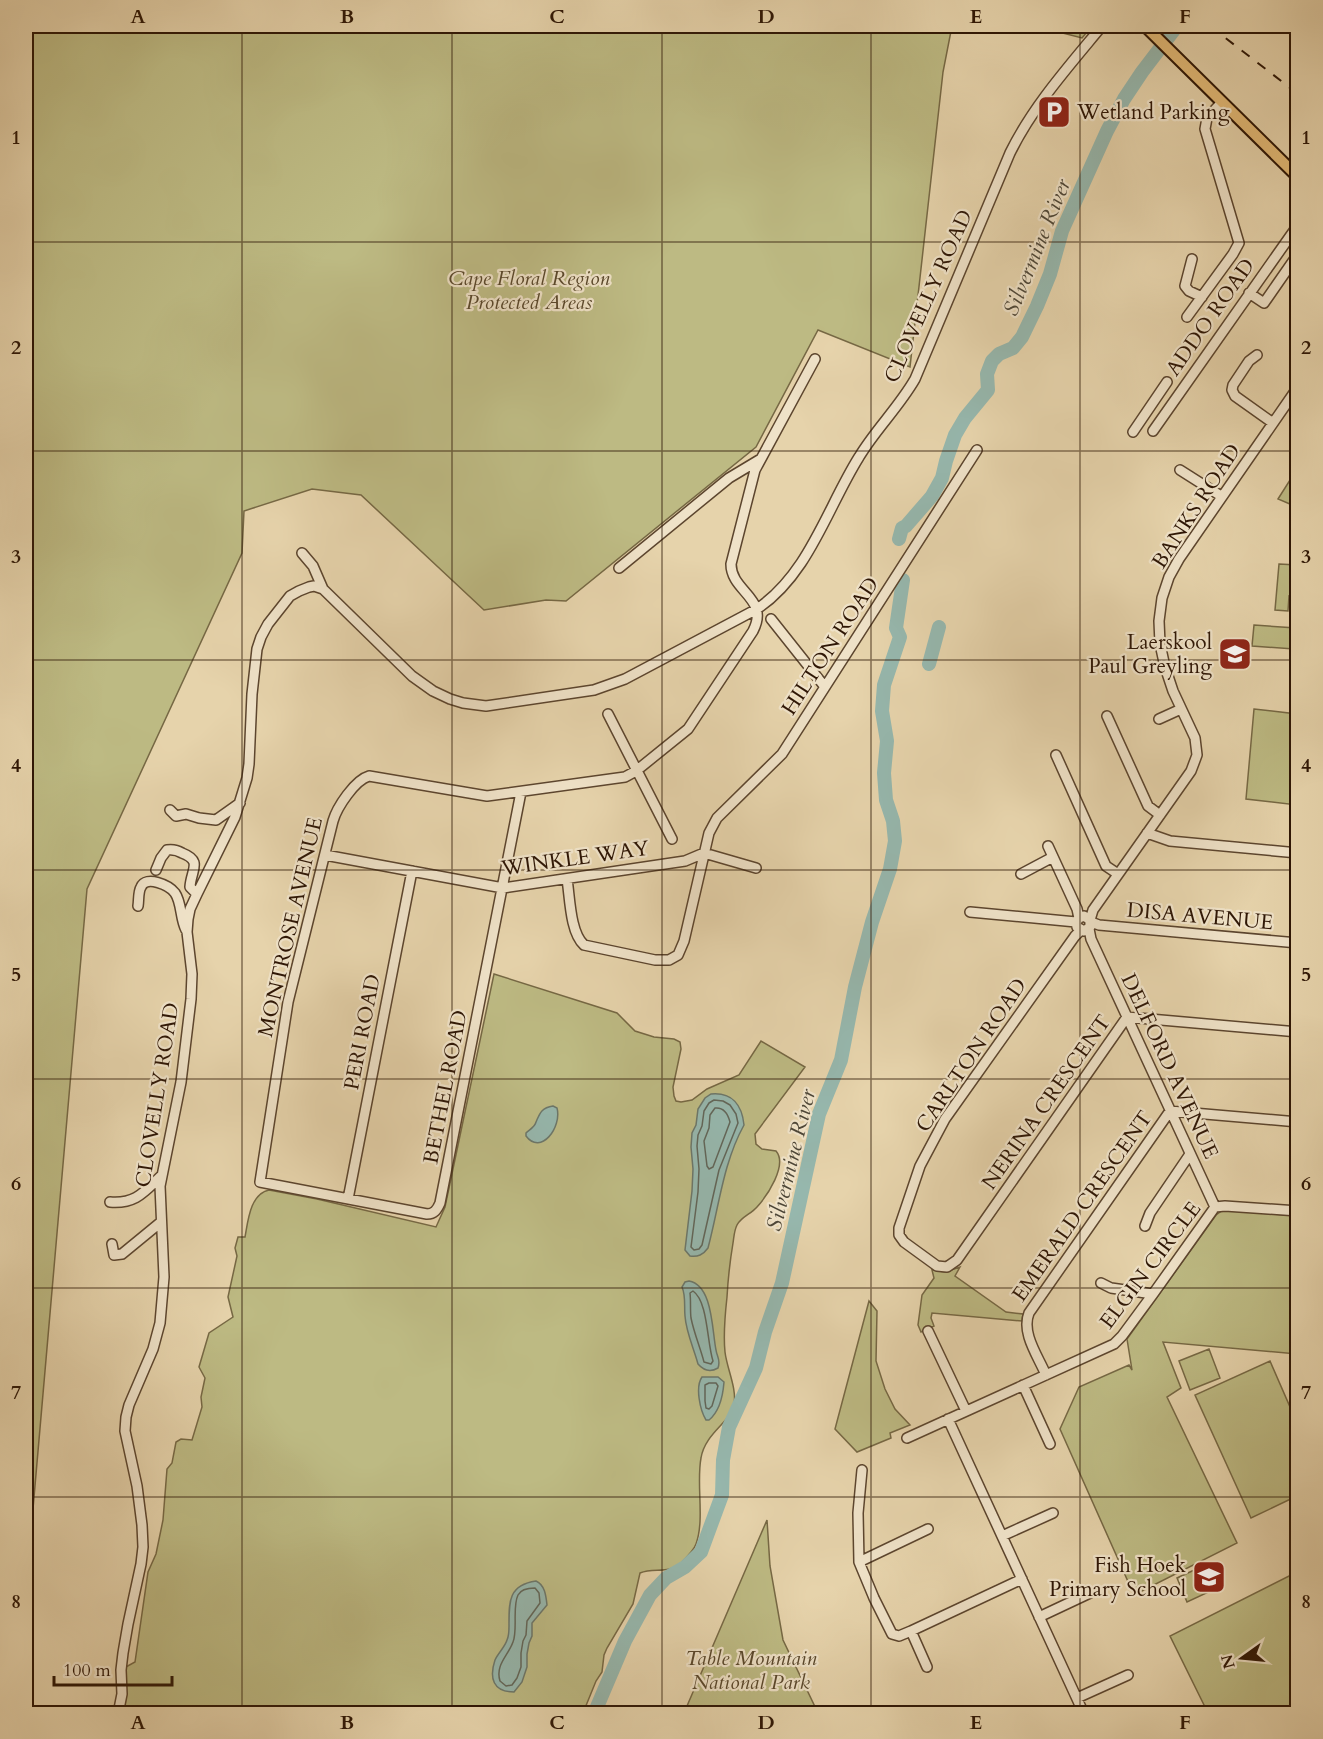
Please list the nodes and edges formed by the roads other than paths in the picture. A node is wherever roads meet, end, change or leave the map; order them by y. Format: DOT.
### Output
graph roads {
  1 [pos="1102,26"];
  2 [pos="1145,26"];
  3 [pos="1222,102"];
  4 [pos="1298,177"];
  5 [pos="1298,225"];
  6 [pos="1298,254"];
  7 [pos="1192,259"];
  8 [pos="1249,293"];
  9 [pos="1202,297"];
  10 [pos="1187,317"];
  11 [pos="1257,355"];
  12 [pos="815,359"];
  13 [pos="1167,382"];
  14 [pos="1298,387"];
  15 [pos="1294,399"];
  16 [pos="1148,410"];
  17 [pos="1161,420"];
  18 [pos="1273,423"];
  19 [pos="1153,431"];
  20 [pos="1133,432"];
  21 [pos="977,450"];
  22 [pos="759,460"];
  23 [pos="1180,470"];
  24 [pos="1221,496"];
  25 [pos="302,553"];
  26 [pos="619,568"];
  27 [pos="323,589"];
  28 [pos="757,609"];
  29 [pos="771,619"];
  30 [pos="825,687"];
  31 [pos="1173,691"];
  32 [pos="1181,709"];
  33 [pos="608,714"];
  34 [pos="1107,716"];
  35 [pos="1159,719"];
  36 [pos="1056,755"];
  37 [pos="636,771"];
  38 [pos="521,792"];
  39 [pos="240,803"];
  40 [pos="170,810"];
  41 [pos="1160,815"];
  42 [pos="1148,833"];
  43 [pos="672,838"];
  44 [pos="1048,846"];
  45 [pos="704,853"];
  46 [pos="1298,853"];
  47 [pos="325,855"];
  48 [pos="1053,857"];
  49 [pos="756,868"];
  50 [pos="156,870"];
  51 [pos="412,871"];
  52 [pos="1021,874"];
  53 [pos="1118,874"];
  54 [pos="567,879"];
  55 [pos="503,888"];
  56 [pos="196,894"];
  57 [pos="138,906"];
  58 [pos="969,912"];
  59 [pos="1085,923"];
  60 [pos="187,932"];
  61 [pos="1298,943"];
  62 [pos="1127,1017"];
  63 [pos="1298,1032"];
  64 [pos="1170,1111"];
  65 [pos="1298,1122"];
  66 [pos="1190,1154"];
  67 [pos="162,1175"];
  68 [pos="260,1182"];
  69 [pos="348,1199"];
  70 [pos="110,1202"];
  71 [pos="1215,1207"];
  72 [pos="1298,1211"];
  73 [pos="161,1222"];
  74 [pos="1145,1227"];
  75 [pos="112,1244"];
  76 [pos="957,1260"];
  77 [pos="1101,1283"];
  78 [pos="1153,1294"];
  79 [pos="928,1331"];
  80 [pos="1046,1375"];
  81 [pos="1023,1385"];
  82 [pos="966,1411"];
  83 [pos="948,1419"];
  84 [pos="906,1438"];
  85 [pos="1050,1444"];
  86 [pos="862,1470"];
  87 [pos="1053,1513"];
  88 [pos="928,1529"];
  89 [pos="1002,1536"];
  90 [pos="859,1562"];
  91 [pos="1022,1579"];
  92 [pos="1090,1593"];
  93 [pos="1040,1617"];
  94 [pos="911,1631"];
  95 [pos="927,1667"];
  96 [pos="1128,1675"];
  97 [pos="1077,1698"];
  98 [pos="118,1713"];
  99 [pos="1084,1713"];
  1 -- 28 [label="street, CLOVELLY ROAD"];
  2 -- 3 [label="main road"];
  3 -- 4 [label="main road"];
  3 -- 9 [label="street"];
  5 -- 8 [label="street, ADDO ROAD"];
  6 -- 8 [label="street"];
  7 -- 9 [label="street"];
  8 -- 17 [label="street, ADDO ROAD"];
  9 -- 10 [label="street"];
  11 -- 18 [label="street"];
  12 -- 22 [label="street"];
  13 -- 16 [label="street"];
  14 -- 15 [label="street, BANKS ROAD"];
  15 -- 18 [label="street, BANKS ROAD"];
  16 -- 17 [label="street"];
  16 -- 20 [label="street"];
  17 -- 19 [label="street, ADDO ROAD"];
  18 -- 24 [label="street, BANKS ROAD"];
  21 -- 30 [label="street, HILTON ROAD"];
  22 -- 26 [label="street"];
  22 -- 28 [label="street"];
  23 -- 24 [label="street"];
  24 -- 31 [label="street, BANKS ROAD"];
  25 -- 27 [label="street"];
  27 -- 28 [label="street, CLOVELLY ROAD"];
  27 -- 39 [label="street, CLOVELLY ROAD"];
  28 -- 37 [label="street, MONTROSE AVENUE"];
  29 -- 30 [label="street"];
  30 -- 45 [label="street, HILTON ROAD"];
  31 -- 32 [label="street, CARLTON ROAD"];
  32 -- 35 [label="street"];
  32 -- 41 [label="street, CARLTON ROAD"];
  33 -- 37 [label="street"];
  34 -- 41 [label="street"];
  36 -- 53 [label="street"];
  37 -- 38 [label="street, MONTROSE AVENUE"];
  37 -- 43 [label="street"];
  38 -- 47 [label="street, MONTROSE AVENUE"];
  38 -- 55 [label="street, BETHEL ROAD"];
  39 -- 40 [label="street"];
  39 -- 56 [label="street, CLOVELLY ROAD"];
  41 -- 42 [label="street, CARLTON ROAD"];
  42 -- 46 [label="street"];
  42 -- 53 [label="street, CARLTON ROAD"];
  44 -- 48 [label="street, DELFORD AVENUE"];
  45 -- 49 [label="street"];
  45 -- 54 [label="street, WINKLE WAY"];
  45 -- 54 [label="street, HILTON ROAD"];
  47 -- 51 [label="street, WINKLE WAY"];
  47 -- 68 [label="street, MONTROSE AVENUE"];
  48 -- 52 [label="street"];
  48 -- 59 [label="street, DELFORD AVENUE"];
  50 -- 56 [label="street"];
  51 -- 55 [label="street, WINKLE WAY"];
  51 -- 69 [label="street, PERI ROAD"];
  53 -- 59 [label="street, CARLTON ROAD"];
  54 -- 55 [label="street, WINKLE WAY"];
  55 -- 69 [label="street, BETHEL ROAD"];
  56 -- 60 [label="street, CLOVELLY ROAD"];
  57 -- 60 [label="street"];
  58 -- 59 [label="street, DISA AVENUE"];
  59 -- 61 [label="street, DISA AVENUE"];
  59 -- 62 [label="street, DELFORD AVENUE"];
  59 -- 76 [label="street, CARLTON ROAD"];
  60 -- 67 [label="street, CLOVELLY ROAD"];
  62 -- 63 [label="street, NERINA CRESCENT"];
  62 -- 64 [label="street, DELFORD AVENUE"];
  62 -- 76 [label="street, NERINA CRESCENT"];
  64 -- 65 [label="street, EMERALD CRESCENT"];
  64 -- 66 [label="street, DELFORD AVENUE"];
  64 -- 80 [label="street, EMERALD CRESCENT"];
  66 -- 71 [label="street, DELFORD AVENUE"];
  66 -- 74 [label="street"];
  67 -- 70 [label="street"];
  67 -- 73 [label="street, CLOVELLY ROAD"];
  68 -- 69 [label="street, BETHEL ROAD"];
  71 -- 72 [label="street, ELGIN CIRCLE"];
  71 -- 78 [label="street, ELGIN CIRCLE"];
  73 -- 75 [label="street"];
  73 -- 98 [label="street, CLOVELLY ROAD"];
  77 -- 78 [label="street"];
  78 -- 80 [label="street, ELGIN CIRCLE"];
  79 -- 82 [label="street"];
  80 -- 81 [label="street, ELGIN CIRCLE"];
  81 -- 82 [label="street, ELGIN CIRCLE"];
  81 -- 85 [label="street"];
  82 -- 83 [label="street, ELGIN CIRCLE"];
  83 -- 84 [label="street, ELGIN CIRCLE"];
  83 -- 89 [label="street"];
  86 -- 90 [label="street"];
  87 -- 89 [label="street"];
  88 -- 90 [label="street"];
  89 -- 91 [label="street"];
  90 -- 94 [label="street"];
  91 -- 93 [label="street"];
  91 -- 94 [label="street"];
  92 -- 93 [label="street"];
  93 -- 97 [label="street"];
  94 -- 95 [label="street"];
  96 -- 97 [label="street"];
  97 -- 99 [label="street"];
}
